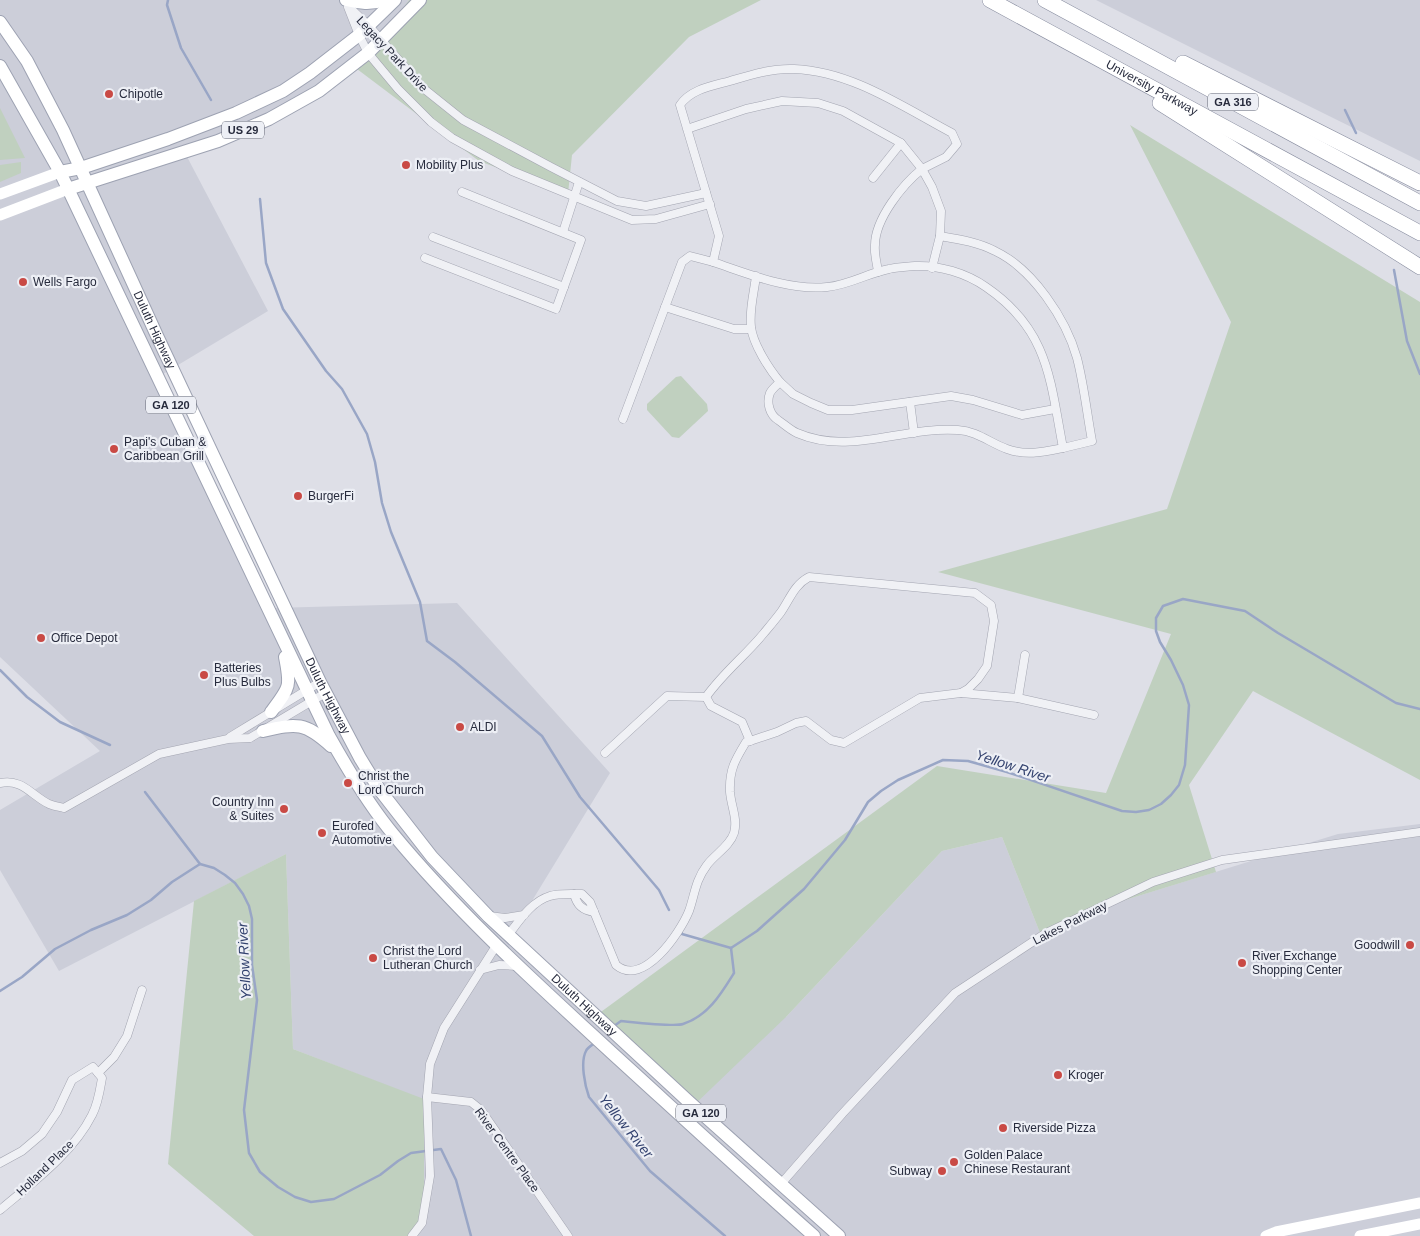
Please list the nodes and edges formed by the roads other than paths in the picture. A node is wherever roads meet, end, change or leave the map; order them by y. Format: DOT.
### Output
graph roads {
  1 [pos="346,0"];
  2 [pos="384,0"];
  3 [pos="395,0"];
  4 [pos="420,0"];
  5 [pos="990,0"];
  6 [pos="1045,0"];
  7 [pos="0,22"];
  8 [pos="369,26"];
  9 [pos="359,35"];
  10 [pos="381,42"];
  11 [pos="368,53"];
  12 [pos="1098,59"];
  13 [pos="0,66"];
  14 [pos="687,129"];
  15 [pos="901,143"];
  16 [pos="81,168"];
  17 [pos="922,168"];
  18 [pos="60,172"];
  19 [pos="873,178"];
  20 [pos="579,182"];
  21 [pos="88,183"];
  22 [pos="1420,183"];
  23 [pos="68,189"];
  24 [pos="462,192"];
  25 [pos="706,193"];
  26 [pos="0,194"];
  27 [pos="574,198"];
  28 [pos="1420,203"];
  29 [pos="710,204"];
  30 [pos="0,215"];
  31 [pos="563,232"];
  32 [pos="1420,233"];
  33 [pos="940,236"];
  34 [pos="432,237"];
  35 [pos="425,258"];
  36 [pos="713,262"];
  37 [pos="1420,267"];
  38 [pos="932,268"];
  39 [pos="878,272"];
  40 [pos="756,276"];
  41 [pos="564,287"];
  42 [pos="665,307"];
  43 [pos="751,329"];
  44 [pos="780,382"];
  45 [pos="910,402"];
  46 [pos="1055,409"];
  47 [pos="623,419"];
  48 [pos="914,433"];
  49 [pos="1062,448"];
  50 [pos="281,637"];
  51 [pos="1025,655"];
  52 [pos="323,687"];
  53 [pos="961,693"];
  54 [pos="309,696"];
  55 [pos="706,697"];
  56 [pos="1018,698"];
  57 [pos="271,712"];
  58 [pos="1094,715"];
  59 [pos="263,730"];
  60 [pos="228,738"];
  61 [pos="748,742"];
  62 [pos="338,752"];
  63 [pos="605,753"];
  64 [pos="0,783"];
  65 [pos="1420,832"];
  66 [pos="437,885"];
  67 [pos="524,915"];
  68 [pos="488,916"];
  69 [pos="509,934"];
  70 [pos="496,946"];
  71 [pos="518,966"];
  72 [pos="480,970"];
  73 [pos="142,990"];
  74 [pos="574,996"];
  75 [pos="98,1073"];
  76 [pos="427,1097"];
  77 [pos="0,1162"];
  78 [pos="780,1185"];
  79 [pos="1420,1203"];
  80 [pos="0,1210"];
  81 [pos="1420,1224"];
  82 [pos="412,1236"];
  83 [pos="568,1236"];
  84 [pos="814,1236"];
  85 [pos="839,1236"];
  86 [pos="1266,1236"];
  87 [pos="1360,1236"];
  1 -- 2 [label="main road"];
  3 -- 8 [label="main road, US 29"];
  4 -- 10 [label="main road, US 29"];
  5 -- 12 [label="highway, University Parkway / GA 316"];
  6 -- 22 [label="highway"];
  6 -- 28 [label="highway, University Parkway / GA 316"];
  7 -- 16 [label="main road, Duluth Highway / GA 120"];
  8 -- 9 [label="main road, US 29"];
  8 -- 9 [label="street, Legacy Park Drive"];
  8 -- 10 [label="street, Legacy Park Drive"];
  9 -- 11 [label="street, Legacy Park Drive"];
  9 -- 16 [label="main road, US 29"];
  10 -- 11 [label="main road, US 29"];
  10 -- 20 [label="street, Legacy Park Drive"];
  11 -- 21 [label="main road, US 29"];
  11 -- 27 [label="street, Legacy Park Drive"];
  12 -- 32 [label="highway, University Parkway / GA 316"];
  12 -- 37 [label="highway"];
  13 -- 18 [label="main road, Duluth Highway / GA 120"];
  14 -- 15 [label="street"];
  14 -- 17 [label="street"];
  14 -- 25 [label="street"];
  15 -- 17 [label="street"];
  15 -- 19 [label="street"];
  16 -- 18 [label="main road"];
  16 -- 21 [label="main road, Duluth Highway / GA 120"];
  17 -- 33 [label="street"];
  17 -- 39 [label="street"];
  18 -- 23 [label="main road, Duluth Highway / GA 120"];
  18 -- 26 [label="main road"];
  20 -- 25 [label="street, Legacy Park Drive"];
  20 -- 27 [label="street"];
  21 -- 23 [label="main road, US 29"];
  21 -- 52 [label="main road, Duluth Highway / GA 120"];
  23 -- 30 [label="main road"];
  23 -- 50 [label="main road, Duluth Highway / GA 120"];
  24 -- 31 [label="street"];
  25 -- 29 [label="street"];
  27 -- 29 [label="street, Legacy Park Drive"];
  27 -- 31 [label="street"];
  29 -- 36 [label="street"];
  31 -- 41 [label="street"];
  33 -- 38 [label="street"];
  33 -- 49 [label="street"];
  34 -- 41 [label="street"];
  35 -- 41 [label="street"];
  36 -- 40 [label="street"];
  36 -- 42 [label="street"];
  38 -- 39 [label="street"];
  38 -- 46 [label="street"];
  39 -- 40 [label="street"];
  40 -- 43 [label="street"];
  42 -- 43 [label="street"];
  42 -- 47 [label="street"];
  43 -- 44 [label="street"];
  44 -- 45 [label="street"];
  44 -- 48 [label="street"];
  45 -- 46 [label="street"];
  45 -- 48 [label="street"];
  46 -- 49 [label="street"];
  48 -- 49 [label="street"];
  50 -- 54 [label="main road, Duluth Highway / GA 120"];
  50 -- 57 [label="main road"];
  51 -- 56 [label="street"];
  52 -- 54 [label="street"];
  52 -- 54 [label="street"];
  52 -- 68 [label="main road, Duluth Highway / GA 120"];
  53 -- 55 [label="street"];
  53 -- 56 [label="street"];
  53 -- 61 [label="street"];
  54 -- 57 [label="street"];
  54 -- 59 [label="street"];
  54 -- 62 [label="main road, Duluth Highway / GA 120"];
  55 -- 61 [label="street"];
  55 -- 63 [label="street"];
  56 -- 58 [label="street"];
  57 -- 60 [label="street"];
  59 -- 60 [label="street"];
  59 -- 62 [label="main road"];
  60 -- 64 [label="street"];
  61 -- 67 [label="street"];
  62 -- 66 [label="main road, Duluth Highway / GA 120"];
  65 -- 78 [label="street, Lakes Parkway"];
  66 -- 69 [label="main road"];
  66 -- 70 [label="main road, Duluth Highway / GA 120"];
  67 -- 68 [label="street"];
  67 -- 69 [label="street"];
  68 -- 69 [label="main road, Duluth Highway / GA 120"];
  69 -- 74 [label="main road, Duluth Highway / GA 120"];
  70 -- 71 [label="main road, Duluth Highway / GA 120"];
  70 -- 72 [label="street"];
  70 -- 74 [label="main road"];
  71 -- 72 [label="street"];
  71 -- 84 [label="main road, Duluth Highway / GA 120"];
  72 -- 76 [label="street"];
  73 -- 75 [label="street"];
  74 -- 78 [label="main road, Duluth Highway / GA 120"];
  75 -- 77 [label="street"];
  75 -- 80 [label="street, Holland Place"];
  76 -- 82 [label="street"];
  76 -- 83 [label="street, River Centre Place"];
  78 -- 85 [label="main road, Duluth Highway / GA 120"];
  79 -- 86 [label="main road"];
  81 -- 87 [label="main road"];
}
